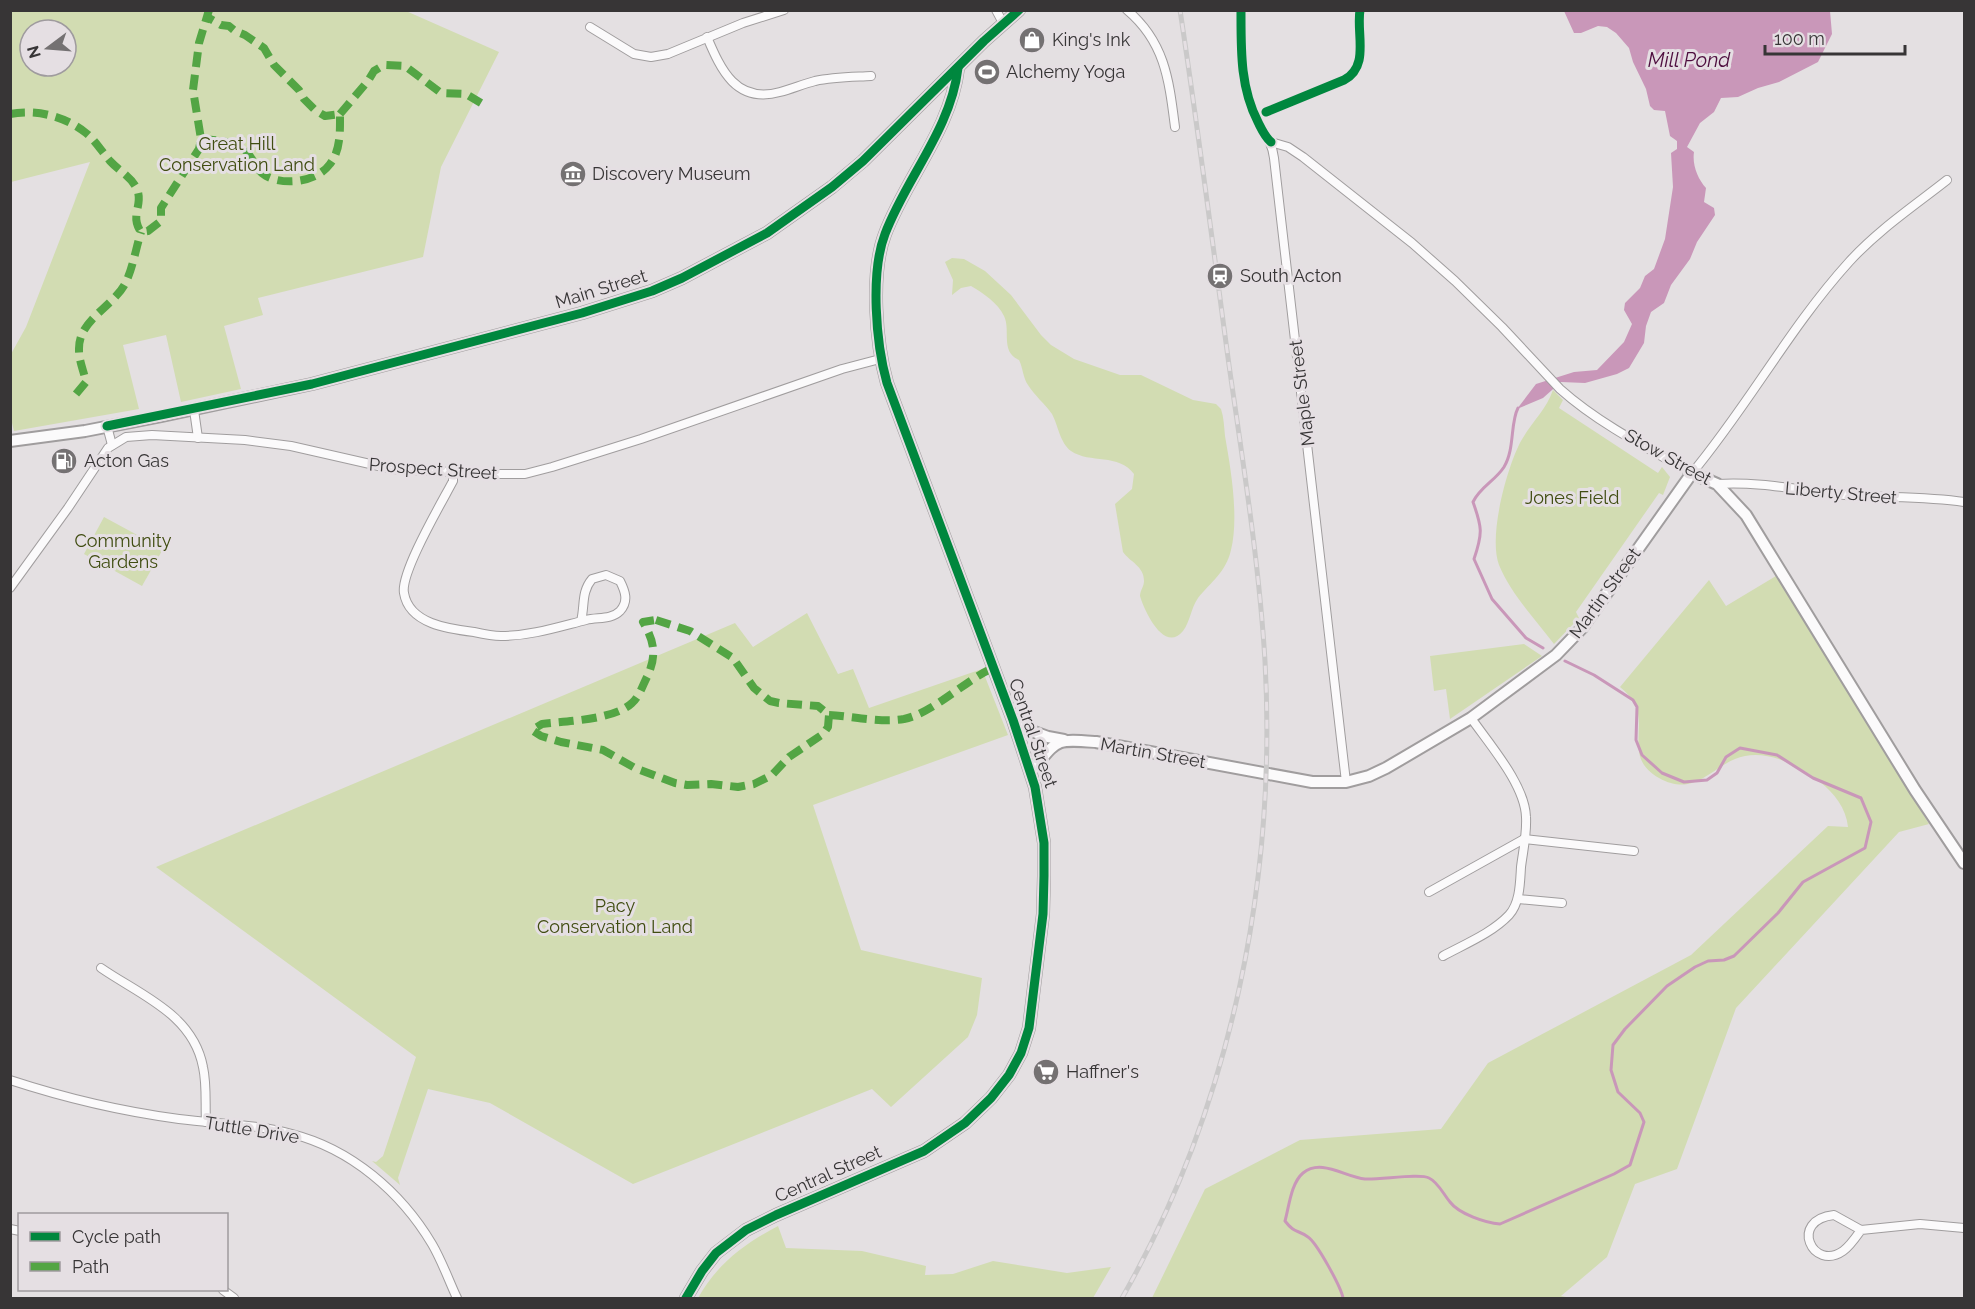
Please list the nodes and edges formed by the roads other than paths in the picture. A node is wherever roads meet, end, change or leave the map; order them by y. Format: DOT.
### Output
graph roads {
  1 [pos="784,10"];
  2 [pos="996,10"];
  3 [pos="1018,10"];
  4 [pos="1127,10"];
  5 [pos="1241,10"];
  6 [pos="1003,23"];
  7 [pos="590,27"];
  8 [pos="707,37"];
  9 [pos="958,68"];
  10 [pos="871,76"];
  11 [pos="1175,127"];
  12 [pos="1271,142"];
  13 [pos="1947,180"];
  14 [pos="880,360"];
  15 [pos="194,410"];
  16 [pos="107,426"];
  17 [pos="198,438"];
  18 [pos="10,441"];
  19 [pos="112,445"];
  20 [pos="453,473"];
  21 [pos="1692,473"];
  22 [pos="1717,484"];
  23 [pos="1965,502"];
  24 [pos="10,588"];
  25 [pos="580,621"];
  26 [pos="1472,718"];
  27 [pos="1015,725"];
  28 [pos="1065,740"];
  29 [pos="1031,771"];
  30 [pos="1346,782"];
  31 [pos="1524,838"];
  32 [pos="1634,851"];
  33 [pos="1965,863"];
  34 [pos="1429,892"];
  35 [pos="1518,899"];
  36 [pos="1562,903"];
  37 [pos="1443,956"];
  38 [pos="101,968"];
  39 [pos="10,1080"];
  40 [pos="206,1122"];
  41 [pos="1965,1228"];
  42 [pos="1862,1230"];
  43 [pos="456,1299"];
  44 [pos="686,1299"];
  1 -- 8 [label="street"];
  2 -- 6 [label="street"];
  3 -- 6 [label="street, Main Street"];
  4 -- 11 [label="street"];
  5 -- 12 [label="street, Maple Street"];
  6 -- 9 [label="street, Main Street"];
  7 -- 8 [label="street"];
  8 -- 10 [label="street"];
  9 -- 14 [label="street, Central Street"];
  9 -- 15 [label="street, Main Street"];
  12 -- 21 [label="street, Stow Street"];
  12 -- 30 [label="street, Maple Street"];
  13 -- 21 [label="street, Martin Street"];
  14 -- 20 [label="street, Prospect Street"];
  14 -- 27 [label="street, Central Street"];
  15 -- 16 [label="street, Main Street"];
  15 -- 17 [label="street"];
  16 -- 18 [label="street, Main Street"];
  16 -- 19 [label="street"];
  17 -- 19 [label="street, Prospect Street"];
  17 -- 20 [label="street, Prospect Street"];
  19 -- 24 [label="street"];
  20 -- 25 [label="street"];
  21 -- 22 [label="street, Stow Street"];
  21 -- 26 [label="street, Martin Street"];
  22 -- 23 [label="street, Liberty Street"];
  22 -- 33 [label="street, Stow Street"];
  25 -- 25 [label="street"];
  26 -- 30 [label="street, Martin Street"];
  26 -- 31 [label="street"];
  27 -- 28 [label="street, Martin Street"];
  27 -- 29 [label="street, Central Street"];
  28 -- 29 [label="street"];
  28 -- 30 [label="street, Martin Street"];
  29 -- 44 [label="street, Central Street"];
  31 -- 32 [label="street"];
  31 -- 34 [label="street"];
  31 -- 35 [label="street"];
  35 -- 36 [label="street"];
  35 -- 37 [label="street"];
  38 -- 40 [label="street"];
  39 -- 40 [label="street, Tuttle Drive"];
  40 -- 43 [label="street, Tuttle Drive"];
  41 -- 42 [label="street"];
  42 -- 42 [label="street"];
}
